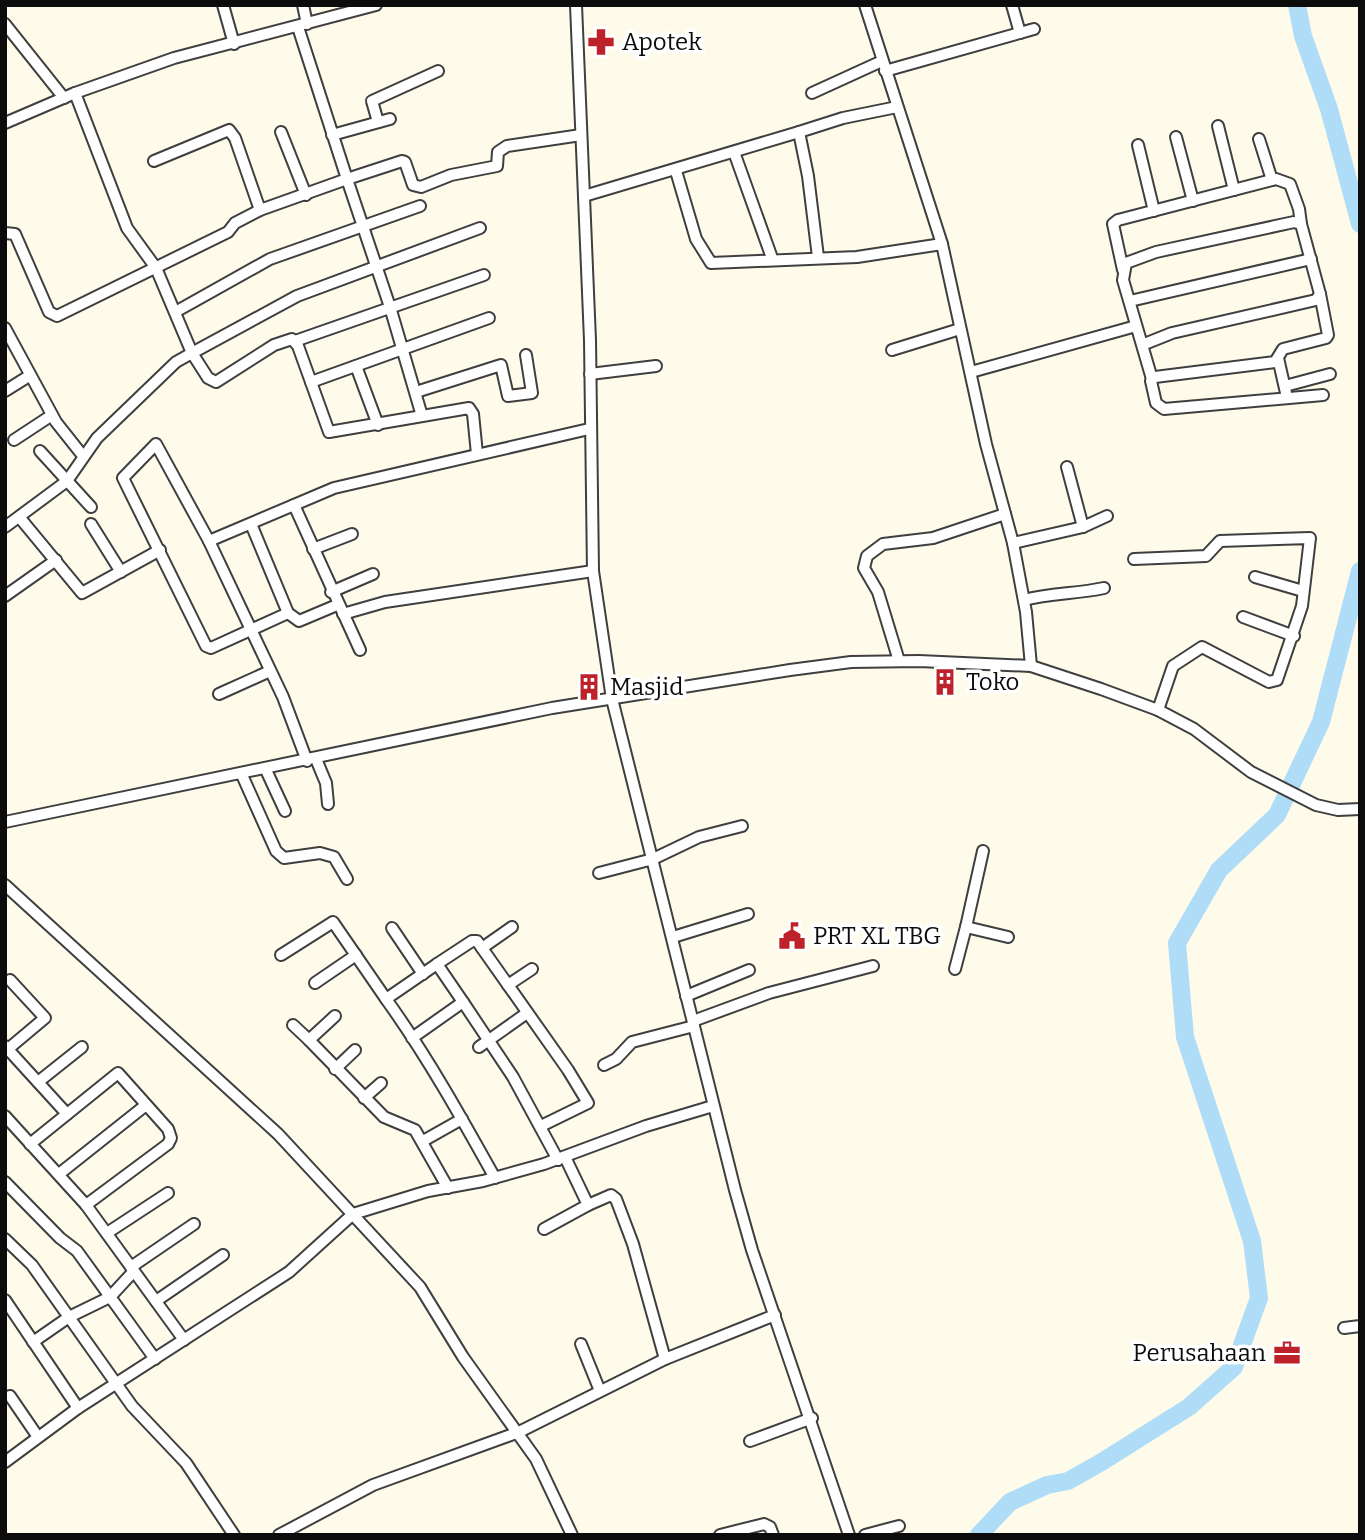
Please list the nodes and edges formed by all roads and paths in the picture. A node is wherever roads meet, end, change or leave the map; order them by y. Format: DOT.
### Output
graph roads {
  1 [pos="223,5"];
  2 [pos="303,5"];
  3 [pos="376,5"];
  4 [pos="576,5"];
  5 [pos="865,5"];
  6 [pos="1012,5"];
  7 [pos="349,9"];
  8 [pos="5,24"];
  9 [pos="303,26"];
  10 [pos="1034,29"];
  11 [pos="1020,33"];
  12 [pos="234,44"];
  13 [pos="884,66"];
  14 [pos="438,71"];
  15 [pos="812,93"];
  16 [pos="69,95"];
  17 [pos="897,107"];
  18 [pos="390,118"];
  19 [pos="378,122"];
  20 [pos="5,123"];
  21 [pos="1218,126"];
  22 [pos="281,132"];
  23 [pos="799,132"];
  24 [pos="332,135"];
  25 [pos="581,135"];
  26 [pos="1177,137"];
  27 [pos="1259,139"];
  28 [pos="1138,145"];
  29 [pos="734,152"];
  30 [pos="154,161"];
  31 [pos="676,171"];
  32 [pos="347,179"];
  33 [pos="1272,180"];
  34 [pos="1234,190"];
  35 [pos="306,195"];
  36 [pos="584,196"];
  37 [pos="1193,201"];
  38 [pos="420,205"];
  39 [pos="260,210"];
  40 [pos="1154,211"];
  41 [pos="1301,224"];
  42 [pos="364,225"];
  43 [pos="481,229"];
  44 [pos="5,233"];
  45 [pos="942,244"];
  46 [pos="818,257"];
  47 [pos="772,258"];
  48 [pos="1311,259"];
  49 [pos="377,267"];
  50 [pos="156,268"];
  51 [pos="1123,270"];
  52 [pos="484,275"];
  53 [pos="1320,294"];
  54 [pos="1130,301"];
  55 [pos="390,307"];
  56 [pos="177,311"];
  57 [pos="489,318"];
  58 [pos="1136,326"];
  59 [pos="5,328"];
  60 [pos="960,329"];
  61 [pos="295,341"];
  62 [pos="1142,345"];
  63 [pos="403,350"];
  64 [pos="892,350"];
  65 [pos="18,353"];
  66 [pos="192,353"];
  67 [pos="526,355"];
  68 [pos="1278,358"];
  69 [pos="5,360"];
  70 [pos="356,366"];
  71 [pos="656,366"];
  72 [pos="971,372"];
  73 [pos="590,374"];
  74 [pos="1330,374"];
  75 [pos="29,376"];
  76 [pos="1152,379"];
  77 [pos="311,382"];
  78 [pos="1285,386"];
  79 [pos="5,391"];
  80 [pos="415,392"];
  81 [pos="1323,395"];
  82 [pos="1288,399"];
  83 [pos="52,415"];
  84 [pos="422,416"];
  85 [pos="378,425"];
  86 [pos="589,429"];
  87 [pos="14,439"];
  88 [pos="40,450"];
  89 [pos="477,454"];
  90 [pos="83,456"];
  91 [pos="1067,467"];
  92 [pos="67,481"];
  93 [pos="294,505"];
  94 [pos="91,507"];
  95 [pos="1005,513"];
  96 [pos="1107,516"];
  97 [pos="20,518"];
  98 [pos="91,524"];
  99 [pos="251,524"];
  100 [pos="5,527"];
  101 [pos="1083,527"];
  102 [pos="352,534"];
  103 [pos="209,541"];
  104 [pos="1013,543"];
  105 [pos="313,549"];
  106 [pos="160,550"];
  107 [pos="1134,559"];
  108 [pos="56,560"];
  109 [pos="593,570"];
  110 [pos="121,572"];
  111 [pos="373,574"];
  112 [pos="1255,577"];
  113 [pos="1104,588"];
  114 [pos="1303,591"];
  115 [pos="331,592"];
  116 [pos="5,596"];
  117 [pos="1024,600"];
  118 [pos="340,610"];
  119 [pos="288,613"];
  120 [pos="1243,617"];
  121 [pos="251,631"];
  122 [pos="1294,636"];
  123 [pos="360,650"];
  124 [pos="899,661"];
  125 [pos="1031,666"];
  126 [pos="270,671"];
  127 [pos="219,694"];
  128 [pos="612,699"];
  129 [pos="1158,710"];
  130 [pos="311,760"];
  131 [pos="267,770"];
  132 [pos="242,775"];
  133 [pos="328,804"];
  134 [pos="1360,809"];
  135 [pos="285,811"];
  136 [pos="5,822"];
  137 [pos="742,825"];
  138 [pos="983,851"];
  139 [pos="653,859"];
  140 [pos="599,873"];
  141 [pos="347,879"];
  142 [pos="7,890"];
  143 [pos="748,914"];
  144 [pos="512,927"];
  145 [pos="966,927"];
  146 [pos="392,928"];
  147 [pos="673,937"];
  148 [pos="1008,937"];
  149 [pos="482,948"];
  150 [pos="281,955"];
  151 [pos="356,955"];
  152 [pos="438,964"];
  153 [pos="873,966"];
  154 [pos="531,969"];
  155 [pos="955,970"];
  156 [pos="749,971"];
  157 [pos="423,974"];
  158 [pos="10,980"];
  159 [pos="315,983"];
  160 [pos="508,985"];
  161 [pos="686,996"];
  162 [pos="386,999"];
  163 [pos="463,1002"];
  164 [pos="527,1013"];
  165 [pos="335,1016"];
  166 [pos="693,1024"];
  167 [pos="293,1025"];
  168 [pos="412,1038"];
  169 [pos="309,1040"];
  170 [pos="490,1040"];
  171 [pos="6,1047"];
  172 [pos="82,1047"];
  173 [pos="479,1047"];
  174 [pos="355,1050"];
  175 [pos="604,1065"];
  176 [pos="335,1069"];
  177 [pos="38,1082"];
  178 [pos="381,1083"];
  179 [pos="364,1097"];
  180 [pos="146,1105"];
  181 [pos="713,1106"];
  182 [pos="67,1114"];
  183 [pos="5,1116"];
  184 [pos="462,1119"];
  185 [pos="541,1126"];
  186 [pos="423,1140"];
  187 [pos="30,1144"];
  188 [pos="557,1153"];
  189 [pos="59,1174"];
  190 [pos="495,1178"];
  191 [pos="5,1182"];
  192 [pos="448,1188"];
  193 [pos="168,1195"];
  194 [pos="86,1205"];
  195 [pos="588,1205"];
  196 [pos="353,1214"];
  197 [pos="192,1227"];
  198 [pos="544,1229"];
  199 [pos="107,1233"];
  200 [pos="5,1239"];
  201 [pos="222,1258"];
  202 [pos="133,1269"];
  203 [pos="108,1295"];
  204 [pos="5,1300"];
  205 [pos="156,1301"];
  206 [pos="775,1315"];
  207 [pos="69,1317"];
  208 [pos="1360,1326"];
  209 [pos="1344,1328"];
  210 [pos="184,1340"];
  211 [pos="33,1342"];
  212 [pos="581,1344"];
  213 [pos="155,1359"];
  214 [pos="665,1359"];
  215 [pos="118,1384"];
  216 [pos="600,1391"];
  217 [pos="10,1396"];
  218 [pos="78,1408"];
  219 [pos="812,1418"];
  220 [pos="519,1432"];
  221 [pos="38,1437"];
  222 [pos="750,1441"];
  223 [pos="5,1460"];
  224 [pos="899,1526"];
  225 [pos="234,1535"];
  226 [pos="279,1535"];
  227 [pos="572,1535"];
  228 [pos="720,1535"];
  229 [pos="774,1535"];
  230 [pos="849,1535"];
  231 [pos="865,1535"];
  1 -- 12 [label="street"];
  2 -- 9 [label="street"];
  3 -- 7 [label="street"];
  4 -- 25 [label="street"];
  5 -- 13 [label="street"];
  6 -- 11 [label="street"];
  7 -- 9 [label="street"];
  8 -- 16 [label="street"];
  9 -- 12 [label="street"];
  9 -- 24 [label="street"];
  10 -- 11 [label="street"];
  11 -- 13 [label="street"];
  12 -- 16 [label="street"];
  13 -- 15 [label="street"];
  13 -- 17 [label="street"];
  14 -- 19 [label="street"];
  16 -- 20 [label="street"];
  16 -- 50 [label="street"];
  17 -- 23 [label="street"];
  17 -- 45 [label="street"];
  18 -- 19 [label="street"];
  19 -- 24 [label="street"];
  21 -- 34 [label="street"];
  22 -- 35 [label="street"];
  23 -- 29 [label="street"];
  23 -- 46 [label="street"];
  24 -- 32 [label="street"];
  25 -- 32 [label="street"];
  25 -- 36 [label="street"];
  26 -- 37 [label="street"];
  27 -- 33 [label="street"];
  28 -- 40 [label="street"];
  29 -- 31 [label="street"];
  29 -- 47 [label="street"];
  30 -- 39 [label="street"];
  31 -- 36 [label="street"];
  31 -- 47 [label="street"];
  32 -- 35 [label="street"];
  32 -- 42 [label="street"];
  33 -- 34 [label="street"];
  33 -- 41 [label="street"];
  34 -- 37 [label="street"];
  35 -- 39 [label="street"];
  36 -- 73 [label="street"];
  37 -- 40 [label="street"];
  38 -- 42 [label="street"];
  39 -- 50 [label="street"];
  40 -- 51 [label="street"];
  41 -- 48 [label="street"];
  41 -- 51 [label="street"];
  42 -- 49 [label="street"];
  42 -- 56 [label="street"];
  43 -- 49 [label="street"];
  44 -- 50 [label="street"];
  45 -- 46 [label="street"];
  45 -- 60 [label="street"];
  46 -- 47 [label="street"];
  48 -- 53 [label="street"];
  48 -- 54 [label="street"];
  49 -- 55 [label="street"];
  49 -- 66 [label="street"];
  50 -- 56 [label="street"];
  51 -- 54 [label="street"];
  52 -- 55 [label="street"];
  53 -- 62 [label="street"];
  53 -- 68 [label="street"];
  54 -- 58 [label="street"];
  55 -- 61 [label="street"];
  55 -- 63 [label="street"];
  56 -- 66 [label="street"];
  57 -- 63 [label="street"];
  58 -- 62 [label="street"];
  58 -- 72 [label="street"];
  59 -- 65 [label="street"];
  60 -- 64 [label="street"];
  60 -- 72 [label="street"];
  61 -- 66 [label="street"];
  61 -- 77 [label="street"];
  62 -- 76 [label="street"];
  63 -- 70 [label="street"];
  63 -- 80 [label="street"];
  65 -- 69 [label="street"];
  65 -- 75 [label="street"];
  66 -- 90 [label="street"];
  67 -- 80 [label="street"];
  68 -- 76 [label="street"];
  68 -- 78 [label="street"];
  70 -- 77 [label="street"];
  70 -- 85 [label="street"];
  71 -- 73 [label="street"];
  72 -- 95 [label="street"];
  73 -- 86 [label="street"];
  74 -- 78 [label="street"];
  75 -- 79 [label="street"];
  75 -- 83 [label="street"];
  76 -- 82 [label="street"];
  77 -- 85 [label="street"];
  78 -- 82 [label="street"];
  80 -- 84 [label="street"];
  81 -- 82 [label="street"];
  83 -- 87 [label="street"];
  83 -- 90 [label="street"];
  84 -- 85 [label="street"];
  84 -- 89 [label="street"];
  86 -- 89 [label="street"];
  86 -- 109 [label="street"];
  88 -- 92 [label="street"];
  89 -- 93 [label="street"];
  90 -- 92 [label="street"];
  91 -- 101 [label="street"];
  92 -- 94 [label="street"];
  92 -- 97 [label="street"];
  93 -- 99 [label="street"];
  93 -- 105 [label="street"];
  95 -- 104 [label="street"];
  95 -- 124 [label="street"];
  96 -- 101 [label="street"];
  97 -- 100 [label="street"];
  97 -- 108 [label="street"];
  98 -- 110 [label="street"];
  99 -- 103 [label="street"];
  99 -- 119 [label="street"];
  101 -- 104 [label="street"];
  102 -- 105 [label="street"];
  103 -- 106 [label="street"];
  103 -- 121 [label="street"];
  104 -- 117 [label="street"];
  105 -- 115 [label="street"];
  106 -- 110 [label="street"];
  106 -- 121 [label="street"];
  107 -- 114 [label="street"];
  108 -- 110 [label="street"];
  108 -- 116 [label="street"];
  109 -- 118 [label="street"];
  109 -- 128 [label="street"];
  111 -- 115 [label="street"];
  112 -- 114 [label="street"];
  113 -- 117 [label="street"];
  114 -- 122 [label="street"];
  115 -- 118 [label="street"];
  117 -- 125 [label="street"];
  118 -- 119 [label="street"];
  118 -- 123 [label="street"];
  119 -- 121 [label="street"];
  120 -- 122 [label="street"];
  121 -- 126 [label="street"];
  122 -- 129 [label="street"];
  124 -- 125 [label="street"];
  124 -- 128 [label="street"];
  125 -- 129 [label="street"];
  126 -- 127 [label="street"];
  126 -- 130 [label="street"];
  128 -- 130 [label="street"];
  128 -- 139 [label="street"];
  129 -- 134 [label="street"];
  130 -- 131 [label="street"];
  130 -- 133 [label="street"];
  131 -- 132 [label="street"];
  131 -- 135 [label="street"];
  132 -- 136 [label="street"];
  132 -- 141 [label="street"];
  137 -- 139 [label="street"];
  138 -- 145 [label="street"];
  139 -- 140 [label="street"];
  139 -- 147 [label="street"];
  142 -- 196 [label="street"];
  143 -- 147 [label="street"];
  144 -- 149 [label="street"];
  145 -- 148 [label="street"];
  145 -- 155 [label="street"];
  146 -- 157 [label="street"];
  147 -- 161 [label="street"];
  149 -- 152 [label="street"];
  149 -- 160 [label="street"];
  150 -- 151 [label="street"];
  151 -- 159 [label="street"];
  151 -- 162 [label="street"];
  152 -- 157 [label="street"];
  152 -- 163 [label="street"];
  153 -- 166 [label="street"];
  154 -- 160 [label="street"];
  156 -- 161 [label="street"];
  157 -- 162 [label="street"];
  158 -- 171 [label="street"];
  160 -- 164 [label="street"];
  161 -- 166 [label="street"];
  162 -- 168 [label="street"];
  163 -- 168 [label="street"];
  163 -- 170 [label="street"];
  164 -- 170 [label="street"];
  164 -- 185 [label="street"];
  165 -- 169 [label="street"];
  166 -- 175 [label="street"];
  166 -- 181 [label="street"];
  167 -- 169 [label="street"];
  168 -- 184 [label="street"];
  169 -- 176 [label="street"];
  170 -- 173 [label="street"];
  170 -- 185 [label="street"];
  171 -- 177 [label="street"];
  172 -- 177 [label="street"];
  174 -- 176 [label="street"];
  176 -- 179 [label="street"];
  177 -- 182 [label="street"];
  178 -- 179 [label="street"];
  179 -- 186 [label="street"];
  180 -- 182 [label="street"];
  180 -- 189 [label="street"];
  180 -- 194 [label="street"];
  181 -- 188 [label="street"];
  181 -- 206 [label="street"];
  182 -- 187 [label="street"];
  183 -- 187 [label="street"];
  184 -- 186 [label="street"];
  184 -- 190 [label="street"];
  185 -- 188 [label="street"];
  186 -- 192 [label="street"];
  187 -- 189 [label="street"];
  188 -- 190 [label="street"];
  188 -- 195 [label="street"];
  189 -- 194 [label="street"];
  190 -- 192 [label="street"];
  191 -- 203 [label="street"];
  192 -- 196 [label="street"];
  193 -- 199 [label="street"];
  194 -- 199 [label="street"];
  195 -- 198 [label="street"];
  195 -- 214 [label="street"];
  196 -- 210 [label="street"];
  196 -- 220 [label="street"];
  197 -- 202 [label="street"];
  199 -- 202 [label="street"];
  200 -- 207 [label="street"];
  201 -- 205 [label="street"];
  202 -- 203 [label="street"];
  202 -- 205 [label="street"];
  203 -- 207 [label="street"];
  203 -- 213 [label="street"];
  204 -- 211 [label="street"];
  205 -- 210 [label="street"];
  206 -- 214 [label="street"];
  206 -- 219 [label="street"];
  207 -- 211 [label="street"];
  207 -- 215 [label="street"];
  208 -- 209 [label="street"];
  210 -- 213 [label="street"];
  211 -- 218 [label="street"];
  212 -- 216 [label="street"];
  213 -- 215 [label="street"];
  214 -- 216 [label="street"];
  215 -- 218 [label="street"];
  215 -- 225 [label="street"];
  216 -- 220 [label="street"];
  217 -- 221 [label="street"];
  218 -- 221 [label="street"];
  218 -- 223 [label="street"];
  219 -- 222 [label="street"];
  219 -- 230 [label="street"];
  220 -- 226 [label="street"];
  220 -- 227 [label="street"];
  221 -- 223 [label="street"];
  224 -- 231 [label="street"];
  228 -- 229 [label="street"];
}
